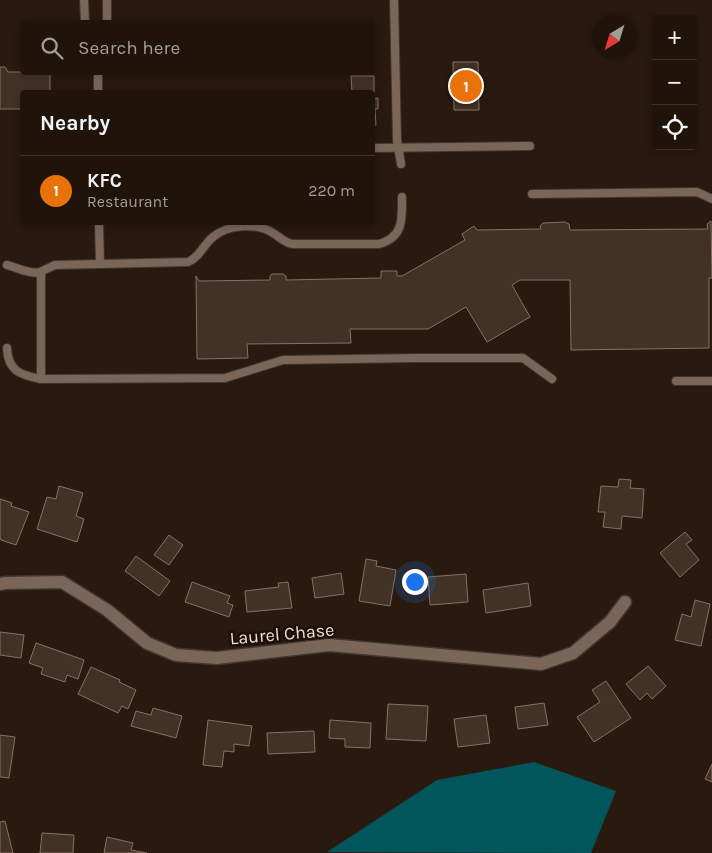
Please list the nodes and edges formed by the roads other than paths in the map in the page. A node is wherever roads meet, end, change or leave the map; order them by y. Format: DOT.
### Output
graph roads {
  1 [pos="84,0"];
  2 [pos="106,0"];
  3 [pos="394,0"];
  4 [pos="85,20"];
  5 [pos="106,20"];
  6 [pos="97,75"];
  7 [pos="98,90"];
  8 [pos="530,146"];
  9 [pos="375,148"];
  10 [pos="399,148"];
  11 [pos="401,164"];
  12 [pos="532,194"];
  13 [pos="402,197"];
  14 [pos="712,199"];
  15 [pos="99,225"];
  16 [pos="100,264"];
  17 [pos="6,265"];
  18 [pos="41,272"];
  19 [pos="7,348"];
  20 [pos="41,379"];
  21 [pos="552,379"];
  22 [pos="676,381"];
  23 [pos="712,382"];
  24 [pos="0,584"];
  25 [pos="625,602"];
  1 -- 4 [label="lane"];
  2 -- 5 [label="lane"];
  3 -- 10 [label="lane"];
  6 -- 7 [label="lane"];
  8 -- 10 [label="lane"];
  9 -- 10 [label="lane"];
  10 -- 11 [label="lane"];
  12 -- 14 [label="lane"];
  13 -- 16 [label="lane"];
  15 -- 16 [label="lane"];
  16 -- 18 [label="lane"];
  17 -- 18 [label="lane"];
  18 -- 20 [label="lane"];
  19 -- 20 [label="lane"];
  20 -- 21 [label="lane"];
  22 -- 23 [label="lane"];
  24 -- 25 [label="street, Laurel Chase"];
}
